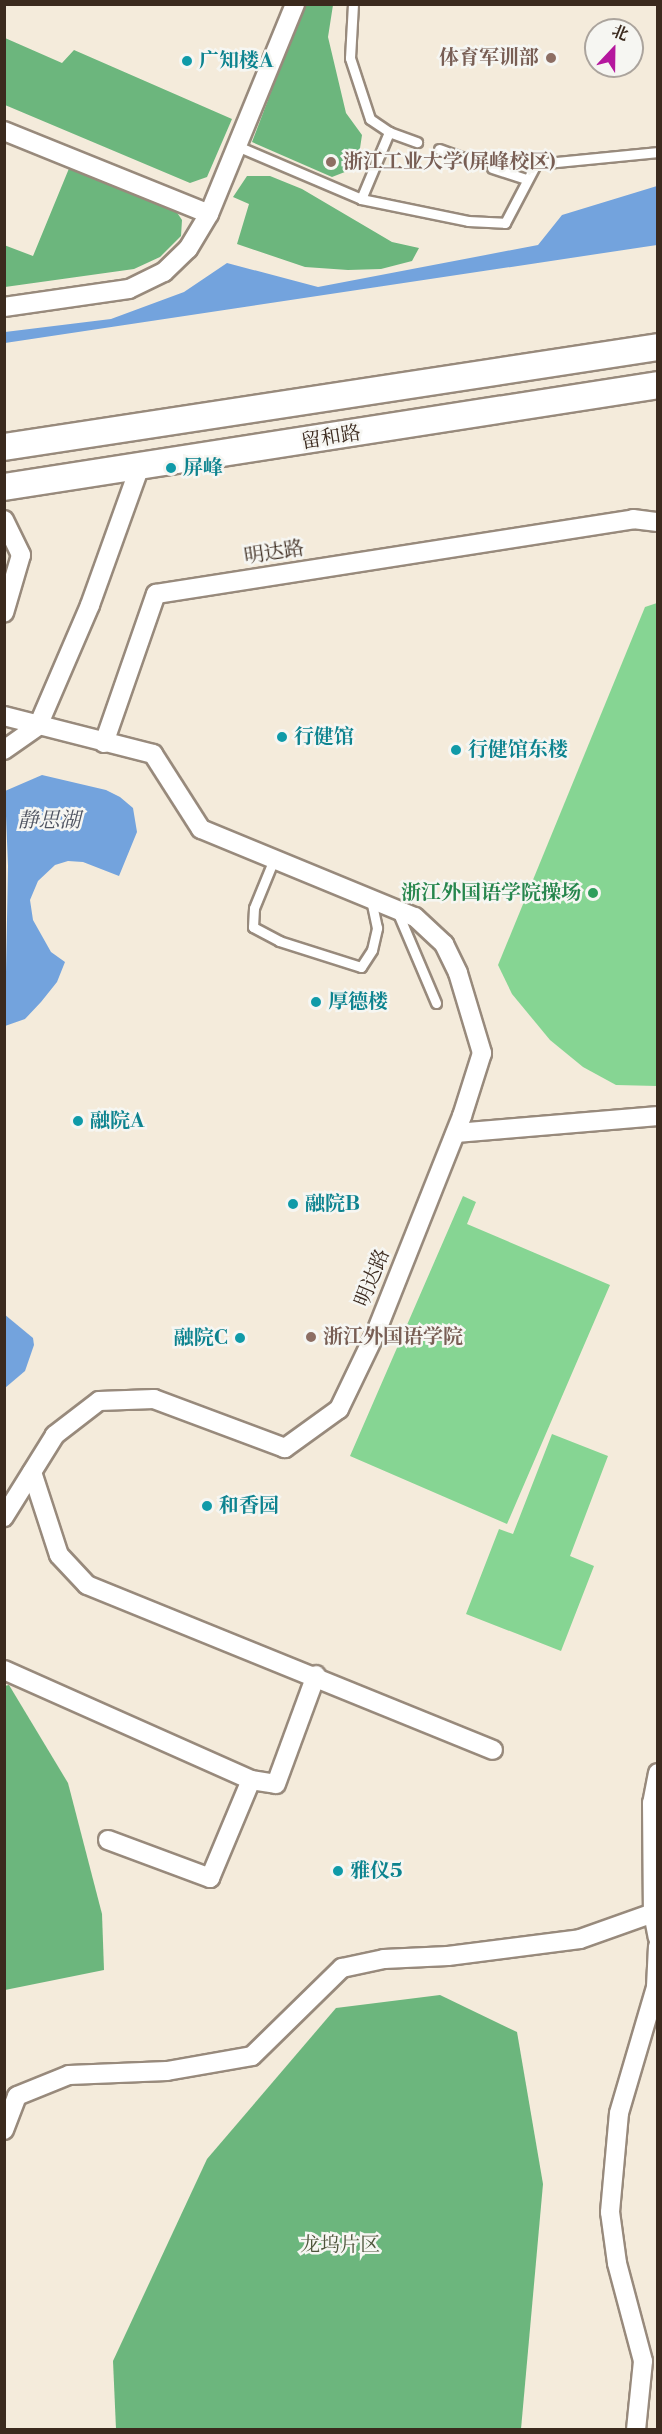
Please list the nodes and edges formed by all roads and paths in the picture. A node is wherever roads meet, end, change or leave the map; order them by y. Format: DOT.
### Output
graph roads {
  1 [pos="295,4"];
  2 [pos="353,4"];
  3 [pos="389,132"];
  4 [pos="7,138"];
  5 [pos="417,142"];
  6 [pos="237,146"];
  7 [pos="439,150"];
  8 [pos="657,152"];
  9 [pos="470,160"];
  10 [pos="492,168"];
  11 [pos="525,179"];
  12 [pos="361,200"];
  13 [pos="209,213"];
  14 [pos="4,307"];
  15 [pos="657,347"];
  16 [pos="657,385"];
  17 [pos="4,447"];
  18 [pos="139,469"];
  19 [pos="4,487"];
  20 [pos="4,520"];
  21 [pos="657,522"];
  22 [pos="4,612"];
  23 [pos="4,716"];
  24 [pos="38,726"];
  25 [pos="104,743"];
  26 [pos="4,750"];
  27 [pos="274,859"];
  28 [pos="371,899"];
  29 [pos="396,909"];
  30 [pos="436,1003"];
  31 [pos="657,1116"];
  32 [pos="456,1133"];
  33 [pos="32,1472"];
  34 [pos="4,1517"];
  35 [pos="4,1671"];
  36 [pos="316,1675"];
  37 [pos="493,1750"];
  38 [pos="657,1773"];
  39 [pos="251,1780"];
  40 [pos="108,1840"];
  41 [pos="653,1913"];
  42 [pos="657,1938"];
  43 [pos="657,1946"];
  44 [pos="4,2130"];
  45 [pos="636,2430"];
  1 -- 6 [label="street"];
  2 -- 3 [label="lane"];
  3 -- 5 [label="lane"];
  3 -- 12 [label="lane"];
  4 -- 13 [label="street"];
  6 -- 12 [label="lane"];
  6 -- 13 [label="street"];
  7 -- 9 [label="lane"];
  8 -- 11 [label="lane"];
  10 -- 11 [label="lane"];
  11 -- 12 [label="lane"];
  13 -- 14 [label="street"];
  15 -- 17 [label="main road, 留和路"];
  16 -- 18 [label="main road, 留和路"];
  18 -- 19 [label="main road, 留和路"];
  18 -- 24 [label="street"];
  20 -- 22 [label="street"];
  21 -- 25 [label="street, 明达路"];
  23 -- 24 [label="street"];
  24 -- 25 [label="street"];
  24 -- 26 [label="street"];
  25 -- 27 [label="street"];
  27 -- 28 [label="street"];
  27 -- 28 [label="lane"];
  28 -- 29 [label="street"];
  29 -- 30 [label="lane"];
  29 -- 32 [label="street"];
  31 -- 32 [label="street"];
  32 -- 33 [label="street, 明达路"];
  33 -- 34 [label="street, 明达路"];
  33 -- 36 [label="street"];
  35 -- 39 [label="street"];
  36 -- 37 [label="street"];
  36 -- 39 [label="street"];
  38 -- 41 [label="street"];
  39 -- 40 [label="street"];
  41 -- 42 [label="street"];
  41 -- 44 [label="street"];
  43 -- 45 [label="street"];
}
